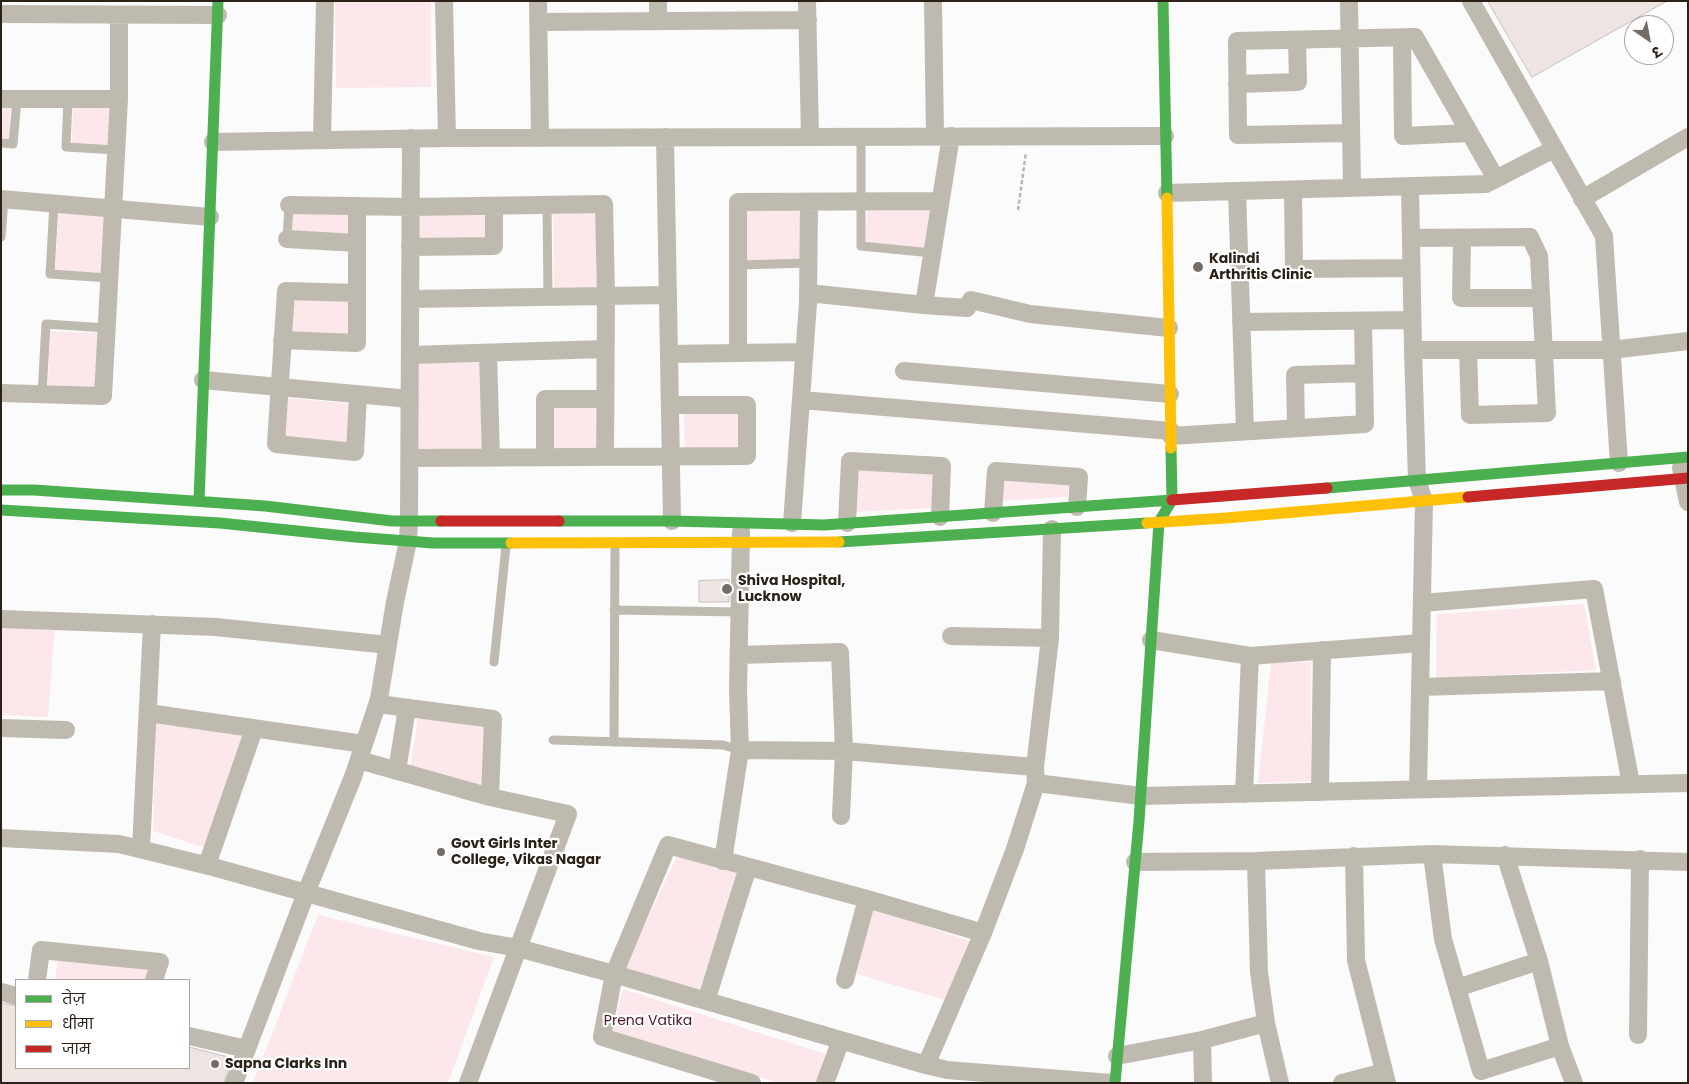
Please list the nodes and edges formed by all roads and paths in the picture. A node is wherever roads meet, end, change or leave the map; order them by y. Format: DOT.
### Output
graph roads {
  1 [pos="325,1"];
  2 [pos="444,1"];
  3 [pos="538,1"];
  4 [pos="658,1"];
  5 [pos="808,1"];
  6 [pos="933,1"];
  7 [pos="1163,1"];
  8 [pos="1349,1"];
  9 [pos="1471,1"];
  10 [pos="218,8"];
  11 [pos="1,14"];
  12 [pos="119,15"];
  13 [pos="808,20"];
  14 [pos="658,21"];
  15 [pos="539,22"];
  16 [pos="1402,38"];
  17 [pos="1297,40"];
  18 [pos="1350,40"];
  19 [pos="1237,84"];
  20 [pos="9,99"];
  21 [pos="68,99"];
  22 [pos="119,99"];
  23 [pos="1351,133"];
  24 [pos="1469,133"];
  25 [pos="810,136"];
  26 [pos="861,136"];
  27 [pos="943,136"];
  28 [pos="1028,136"];
  29 [pos="1165,136"];
  30 [pos="665,137"];
  31 [pos="1688,137"];
  32 [pos="411,138"];
  33 [pos="447,138"];
  34 [pos="540,138"];
  35 [pos="322,140"];
  36 [pos="213,142"];
  37 [pos="1,143"];
  38 [pos="1554,149"];
  39 [pos="116,150"];
  40 [pos="1496,179"];
  41 [pos="1410,186"];
  42 [pos="1352,188"];
  43 [pos="1293,190"];
  44 [pos="1237,191"];
  45 [pos="1167,193"];
  46 [pos="2,199"];
  47 [pos="1582,199"];
  48 [pos="861,201"];
  49 [pos="940,201"];
  50 [pos="809,202"];
  51 [pos="54,204"];
  52 [pos="289,205"];
  53 [pos="547,205"];
  54 [pos="357,206"];
  55 [pos="494,206"];
  56 [pos="411,207"];
  57 [pos="113,209"];
  58 [pos="1018,210"];
  59 [pos="210,217"];
  60 [pos="1,236"];
  61 [pos="1411,238"];
  62 [pos="1462,238"];
  63 [pos="287,240"];
  64 [pos="357,243"];
  65 [pos="410,247"];
  66 [pos="932,253"];
  67 [pos="808,263"];
  68 [pos="738,265"];
  69 [pos="1411,268"];
  70 [pos="109,278"];
  71 [pos="357,294"];
  72 [pos="808,294"];
  73 [pos="668,295"];
  74 [pos="606,296"];
  75 [pos="548,297"];
  76 [pos="1541,298"];
  77 [pos="410,299"];
  78 [pos="924,305"];
  79 [pos="1412,320"];
  80 [pos="1362,321"];
  81 [pos="1241,322"];
  82 [pos="107,328"];
  83 [pos="1169,328"];
  84 [pos="282,340"];
  85 [pos="1688,341"];
  86 [pos="605,349"];
  87 [pos="1412,350"];
  88 [pos="1468,350"];
  89 [pos="1544,350"];
  90 [pos="1611,350"];
  91 [pos="804,352"];
  92 [pos="488,353"];
  93 [pos="738,353"];
  94 [pos="669,354"];
  95 [pos="410,355"];
  96 [pos="904,371"];
  97 [pos="1364,373"];
  98 [pos="203,380"];
  99 [pos="279,387"];
  100 [pos="1,393"];
  101 [pos="42,394"];
  102 [pos="1170,394"];
  103 [pos="358,395"];
  104 [pos="410,399"];
  105 [pos="605,399"];
  106 [pos="801,400"];
  107 [pos="670,405"];
  108 [pos="1296,428"];
  109 [pos="1245,431"];
  110 [pos="1171,433"];
  111 [pos="546,457"];
  112 [pos="605,457"];
  113 [pos="671,457"];
  114 [pos="1683,457"];
  115 [pos="410,458"];
  116 [pos="491,458"];
  117 [pos="1619,463"];
  118 [pos="1685,478"];
  119 [pos="1417,480"];
  120 [pos="1,490"];
  121 [pos="1172,500"];
  122 [pos="199,501"];
  123 [pos="1424,501"];
  124 [pos="1688,502"];
  125 [pos="1077,507"];
  126 [pos="1,510"];
  127 [pos="993,513"];
  128 [pos="940,517"];
  129 [pos="410,521"];
  130 [pos="616,521"];
  131 [pos="672,521"];
  132 [pos="509,522"];
  133 [pos="741,522"];
  134 [pos="1159,522"];
  135 [pos="792,523"];
  136 [pos="847,523"];
  137 [pos="1052,529"];
  138 [pos="408,541"];
  139 [pos="507,543"];
  140 [pos="615,543"];
  141 [pos="741,543"];
  142 [pos="1422,603"];
  143 [pos="614,610"];
  144 [pos="740,612"];
  145 [pos="1,619"];
  146 [pos="152,624"];
  147 [pos="951,636"];
  148 [pos="1050,638"];
  149 [pos="1151,640"];
  150 [pos="1421,643"];
  151 [pos="388,645"];
  152 [pos="1322,650"];
  153 [pos="739,655"];
  154 [pos="1250,656"];
  155 [pos="494,662"];
  156 [pos="1612,681"];
  157 [pos="1420,687"];
  158 [pos="378,704"];
  159 [pos="408,708"];
  160 [pos="148,714"];
  161 [pos="1,728"];
  162 [pos="254,728"];
  163 [pos="66,730"];
  164 [pos="553,740"];
  165 [pos="614,742"];
  166 [pos="740,750"];
  167 [pos="844,751"];
  168 [pos="361,752"];
  169 [pos="397,771"];
  170 [pos="1036,775"];
  171 [pos="1688,783"];
  172 [pos="1631,784"];
  173 [pos="1418,790"];
  174 [pos="1320,792"];
  175 [pos="1244,794"];
  176 [pos="1141,796"];
  177 [pos="490,797"];
  178 [pos="841,816"];
  179 [pos="1,838"];
  180 [pos="141,849"];
  181 [pos="1432,854"];
  182 [pos="1354,856"];
  183 [pos="1506,856"];
  184 [pos="1640,859"];
  185 [pos="723,860"];
  186 [pos="1256,861"];
  187 [pos="1135,862"];
  188 [pos="1688,862"];
  189 [pos="207,865"];
  190 [pos="748,867"];
  191 [pos="306,893"];
  192 [pos="866,899"];
  193 [pos="983,933"];
  194 [pos="518,948"];
  195 [pos="1539,961"];
  196 [pos="614,974"];
  197 [pos="38,979"];
  198 [pos="154,979"];
  199 [pos="845,980"];
  200 [pos="1457,988"];
  201 [pos="1,992"];
  202 [pos="15,996"];
  203 [pos="706,1001"];
  204 [pos="1266,1023"];
  205 [pos="1638,1035"];
  206 [pos="190,1036"];
  207 [pos="841,1040"];
  208 [pos="1202,1040"];
  209 [pos="1560,1046"];
  210 [pos="247,1049"];
  211 [pos="1117,1056"];
  212 [pos="926,1065"];
  213 [pos="945,1076"];
  214 [pos="1386,1077"];
  215 [pos="234,1083"];
  216 [pos="468,1083"];
  217 [pos="752,1083"];
  218 [pos="825,1083"];
  219 [pos="1113,1083"];
  220 [pos="1203,1083"];
  221 [pos="1280,1083"];
  222 [pos="1342,1083"];
  223 [pos="1574,1083"];
  1 -- 35 [label="street"];
  2 -- 33 [label="street"];
  3 -- 15 [label="street"];
  4 -- 14 [label="street"];
  5 -- 13 [label="street"];
  6 -- 27 [label="street"];
  7 -- 29 [label="street"];
  8 -- 18 [label="street"];
  9 -- 38 [label="street"];
  10 -- 12 [label="street"];
  10 -- 36 [label="street"];
  11 -- 12 [label="street"];
  12 -- 22 [label="street"];
  13 -- 14 [label="street"];
  13 -- 25 [label="street"];
  14 -- 15 [label="street"];
  15 -- 34 [label="street"];
  16 -- 18 [label="street"];
  16 -- 24 [label="street"];
  16 -- 24 [label="street"];
  17 -- 18 [label="street"];
  17 -- 19 [label="street"];
  17 -- 19 [label="street"];
  18 -- 23 [label="street"];
  19 -- 23 [label="street"];
  20 -- 21 [label="street"];
  20 -- 37 [label="lane"];
  21 -- 22 [label="street"];
  21 -- 39 [label="lane"];
  22 -- 39 [label="street"];
  23 -- 42 [label="street"];
  24 -- 40 [label="street"];
  25 -- 26 [label="street"];
  25 -- 30 [label="street"];
  26 -- 27 [label="street"];
  26 -- 48 [label="lane"];
  27 -- 28 [label="street"];
  27 -- 49 [label="street"];
  28 -- 29 [label="street"];
  28 -- 58 [label="path"];
  29 -- 45 [label="street"];
  30 -- 34 [label="street"];
  30 -- 73 [label="street"];
  31 -- 47 [label="street"];
  32 -- 33 [label="street"];
  32 -- 35 [label="street"];
  32 -- 56 [label="street"];
  33 -- 34 [label="street"];
  35 -- 36 [label="street"];
  36 -- 59 [label="street"];
  38 -- 40 [label="street"];
  38 -- 47 [label="street"];
  39 -- 57 [label="street"];
  40 -- 41 [label="street"];
  41 -- 42 [label="street"];
  41 -- 61 [label="street"];
  42 -- 43 [label="street"];
  43 -- 44 [label="street"];
  43 -- 69 [label="street"];
  44 -- 45 [label="street"];
  44 -- 81 [label="street"];
  45 -- 83 [label="street"];
  46 -- 51 [label="street"];
  46 -- 60 [label="lane"];
  47 -- 90 [label="street"];
  48 -- 49 [label="street"];
  48 -- 50 [label="street"];
  48 -- 66 [label="lane"];
  49 -- 66 [label="street"];
  50 -- 67 [label="street"];
  50 -- 68 [label="street"];
  51 -- 57 [label="street"];
  51 -- 70 [label="lane"];
  52 -- 54 [label="street"];
  52 -- 63 [label="lane"];
  53 -- 55 [label="street"];
  53 -- 74 [label="street"];
  53 -- 75 [label="lane"];
  54 -- 56 [label="street"];
  54 -- 64 [label="street"];
  55 -- 56 [label="street"];
  55 -- 65 [label="street"];
  56 -- 65 [label="street"];
  57 -- 59 [label="street"];
  57 -- 70 [label="street"];
  59 -- 98 [label="street"];
  61 -- 62 [label="street"];
  61 -- 69 [label="street"];
  62 -- 76 [label="street"];
  62 -- 76 [label="street"];
  63 -- 64 [label="street"];
  64 -- 71 [label="street"];
  65 -- 77 [label="street"];
  66 -- 78 [label="street"];
  67 -- 68 [label="lane"];
  67 -- 72 [label="street"];
  68 -- 93 [label="street"];
  69 -- 79 [label="street"];
  70 -- 82 [label="street"];
  71 -- 84 [label="street"];
  71 -- 84 [label="street"];
  72 -- 78 [label="street"];
  72 -- 91 [label="street"];
  73 -- 74 [label="street"];
  73 -- 94 [label="street"];
  74 -- 75 [label="street"];
  74 -- 86 [label="street"];
  75 -- 77 [label="street"];
  76 -- 89 [label="street"];
  77 -- 95 [label="street"];
  78 -- 83 [label="street"];
  79 -- 80 [label="street"];
  79 -- 87 [label="street"];
  80 -- 81 [label="street"];
  80 -- 97 [label="street"];
  81 -- 109 [label="street"];
  82 -- 101 [label="street"];
  82 -- 101 [label="lane"];
  83 -- 102 [label="street"];
  84 -- 99 [label="street"];
  85 -- 90 [label="street"];
  86 -- 92 [label="street"];
  86 -- 105 [label="street"];
  87 -- 88 [label="street"];
  87 -- 119 [label="street"];
  88 -- 89 [label="street"];
  88 -- 89 [label="street"];
  89 -- 90 [label="street"];
  90 -- 117 [label="street"];
  91 -- 93 [label="street"];
  91 -- 106 [label="street"];
  92 -- 95 [label="street"];
  92 -- 116 [label="street"];
  93 -- 94 [label="street"];
  94 -- 107 [label="street"];
  95 -- 104 [label="street"];
  96 -- 102 [label="street"];
  97 -- 108 [label="street"];
  97 -- 108 [label="street"];
  98 -- 99 [label="street"];
  98 -- 122 [label="street"];
  99 -- 103 [label="street"];
  99 -- 103 [label="street"];
  100 -- 101 [label="street"];
  102 -- 110 [label="street"];
  103 -- 104 [label="street"];
  104 -- 115 [label="street"];
  105 -- 111 [label="street"];
  105 -- 112 [label="street"];
  106 -- 110 [label="street"];
  106 -- 135 [label="street"];
  107 -- 113 [label="street"];
  107 -- 113 [label="street"];
  108 -- 109 [label="street"];
  109 -- 110 [label="street"];
  110 -- 121 [label="street"];
  111 -- 112 [label="street"];
  111 -- 116 [label="street"];
  112 -- 113 [label="street"];
  113 -- 131 [label="street"];
  114 -- 117 [label="street"];
  114 -- 118 [label="street"];
  115 -- 116 [label="street"];
  115 -- 129 [label="street"];
  117 -- 119 [label="street"];
  118 -- 123 [label="street"];
  118 -- 124 [label="street"];
  119 -- 121 [label="street"];
  119 -- 123 [label="street"];
  120 -- 122 [label="street"];
  121 -- 125 [label="street"];
  121 -- 134 [label="street"];
  122 -- 129 [label="street"];
  123 -- 134 [label="street"];
  123 -- 142 [label="street"];
  125 -- 127 [label="street"];
  125 -- 127 [label="street"];
  126 -- 138 [label="street"];
  127 -- 128 [label="street"];
  128 -- 136 [label="street"];
  128 -- 136 [label="street"];
  129 -- 132 [label="street"];
  129 -- 138 [label="street"];
  130 -- 131 [label="street"];
  130 -- 132 [label="street"];
  130 -- 140 [label="street"];
  131 -- 133 [label="street"];
  132 -- 139 [label="street"];
  133 -- 135 [label="street"];
  133 -- 141 [label="street"];
  134 -- 137 [label="street"];
  134 -- 149 [label="street"];
  135 -- 136 [label="street"];
  137 -- 141 [label="street"];
  137 -- 148 [label="street"];
  138 -- 139 [label="street"];
  138 -- 151 [label="street"];
  139 -- 140 [label="street"];
  139 -- 155 [label="lane"];
  140 -- 141 [label="street"];
  140 -- 143 [label="lane"];
  141 -- 144 [label="street"];
  142 -- 150 [label="street"];
  142 -- 156 [label="street"];
  143 -- 144 [label="lane"];
  143 -- 165 [label="lane"];
  144 -- 153 [label="street"];
  145 -- 146 [label="street"];
  146 -- 151 [label="street"];
  146 -- 160 [label="street"];
  147 -- 148 [label="street"];
  148 -- 170 [label="street"];
  149 -- 154 [label="street"];
  149 -- 176 [label="street"];
  150 -- 152 [label="street"];
  150 -- 157 [label="street"];
  151 -- 158 [label="street"];
  152 -- 154 [label="street"];
  152 -- 174 [label="street"];
  153 -- 166 [label="street"];
  153 -- 167 [label="street"];
  154 -- 175 [label="street"];
  156 -- 157 [label="street"];
  156 -- 172 [label="street"];
  157 -- 173 [label="street"];
  158 -- 159 [label="street"];
  158 -- 168 [label="street"];
  159 -- 169 [label="street"];
  159 -- 177 [label="street"];
  160 -- 162 [label="street"];
  160 -- 180 [label="street"];
  161 -- 163 [label="street"];
  162 -- 168 [label="street"];
  162 -- 189 [label="street"];
  164 -- 165 [label="lane"];
  165 -- 166 [label="lane"];
  166 -- 167 [label="street"];
  166 -- 185 [label="street"];
  167 -- 170 [label="street"];
  167 -- 178 [label="street"];
  168 -- 169 [label="street"];
  168 -- 191 [label="street"];
  169 -- 177 [label="street"];
  170 -- 176 [label="street"];
  170 -- 193 [label="street"];
  171 -- 172 [label="street"];
  172 -- 173 [label="street"];
  173 -- 174 [label="street"];
  174 -- 175 [label="street"];
  175 -- 176 [label="street"];
  176 -- 187 [label="street"];
  177 -- 194 [label="street"];
  179 -- 180 [label="street"];
  180 -- 189 [label="street"];
  181 -- 182 [label="street"];
  181 -- 183 [label="street"];
  181 -- 200 [label="street"];
  182 -- 186 [label="street"];
  182 -- 214 [label="street"];
  183 -- 184 [label="street"];
  183 -- 195 [label="street"];
  184 -- 188 [label="street"];
  184 -- 205 [label="street"];
  185 -- 190 [label="street"];
  185 -- 196 [label="street"];
  186 -- 187 [label="street"];
  186 -- 204 [label="street"];
  187 -- 211 [label="street"];
  189 -- 191 [label="street"];
  190 -- 192 [label="street"];
  190 -- 203 [label="street"];
  191 -- 194 [label="street"];
  191 -- 210 [label="street"];
  192 -- 193 [label="street"];
  192 -- 199 [label="street"];
  193 -- 212 [label="street"];
  194 -- 196 [label="street"];
  194 -- 216 [label="street"];
  195 -- 200 [label="street"];
  195 -- 209 [label="street"];
  196 -- 203 [label="street"];
  196 -- 217 [label="street"];
  197 -- 198 [label="street"];
  200 -- 209 [label="street"];
  201 -- 202 [label="street"];
  203 -- 207 [label="street"];
  204 -- 208 [label="street"];
  204 -- 221 [label="street"];
  206 -- 210 [label="street"];
  207 -- 212 [label="street"];
  207 -- 218 [label="street"];
  208 -- 211 [label="street"];
  208 -- 220 [label="street"];
  209 -- 223 [label="street"];
  210 -- 215 [label="street"];
  211 -- 219 [label="street"];
  212 -- 213 [label="street"];
  213 -- 219 [label="street"];
  214 -- 222 [label="street"];
}
